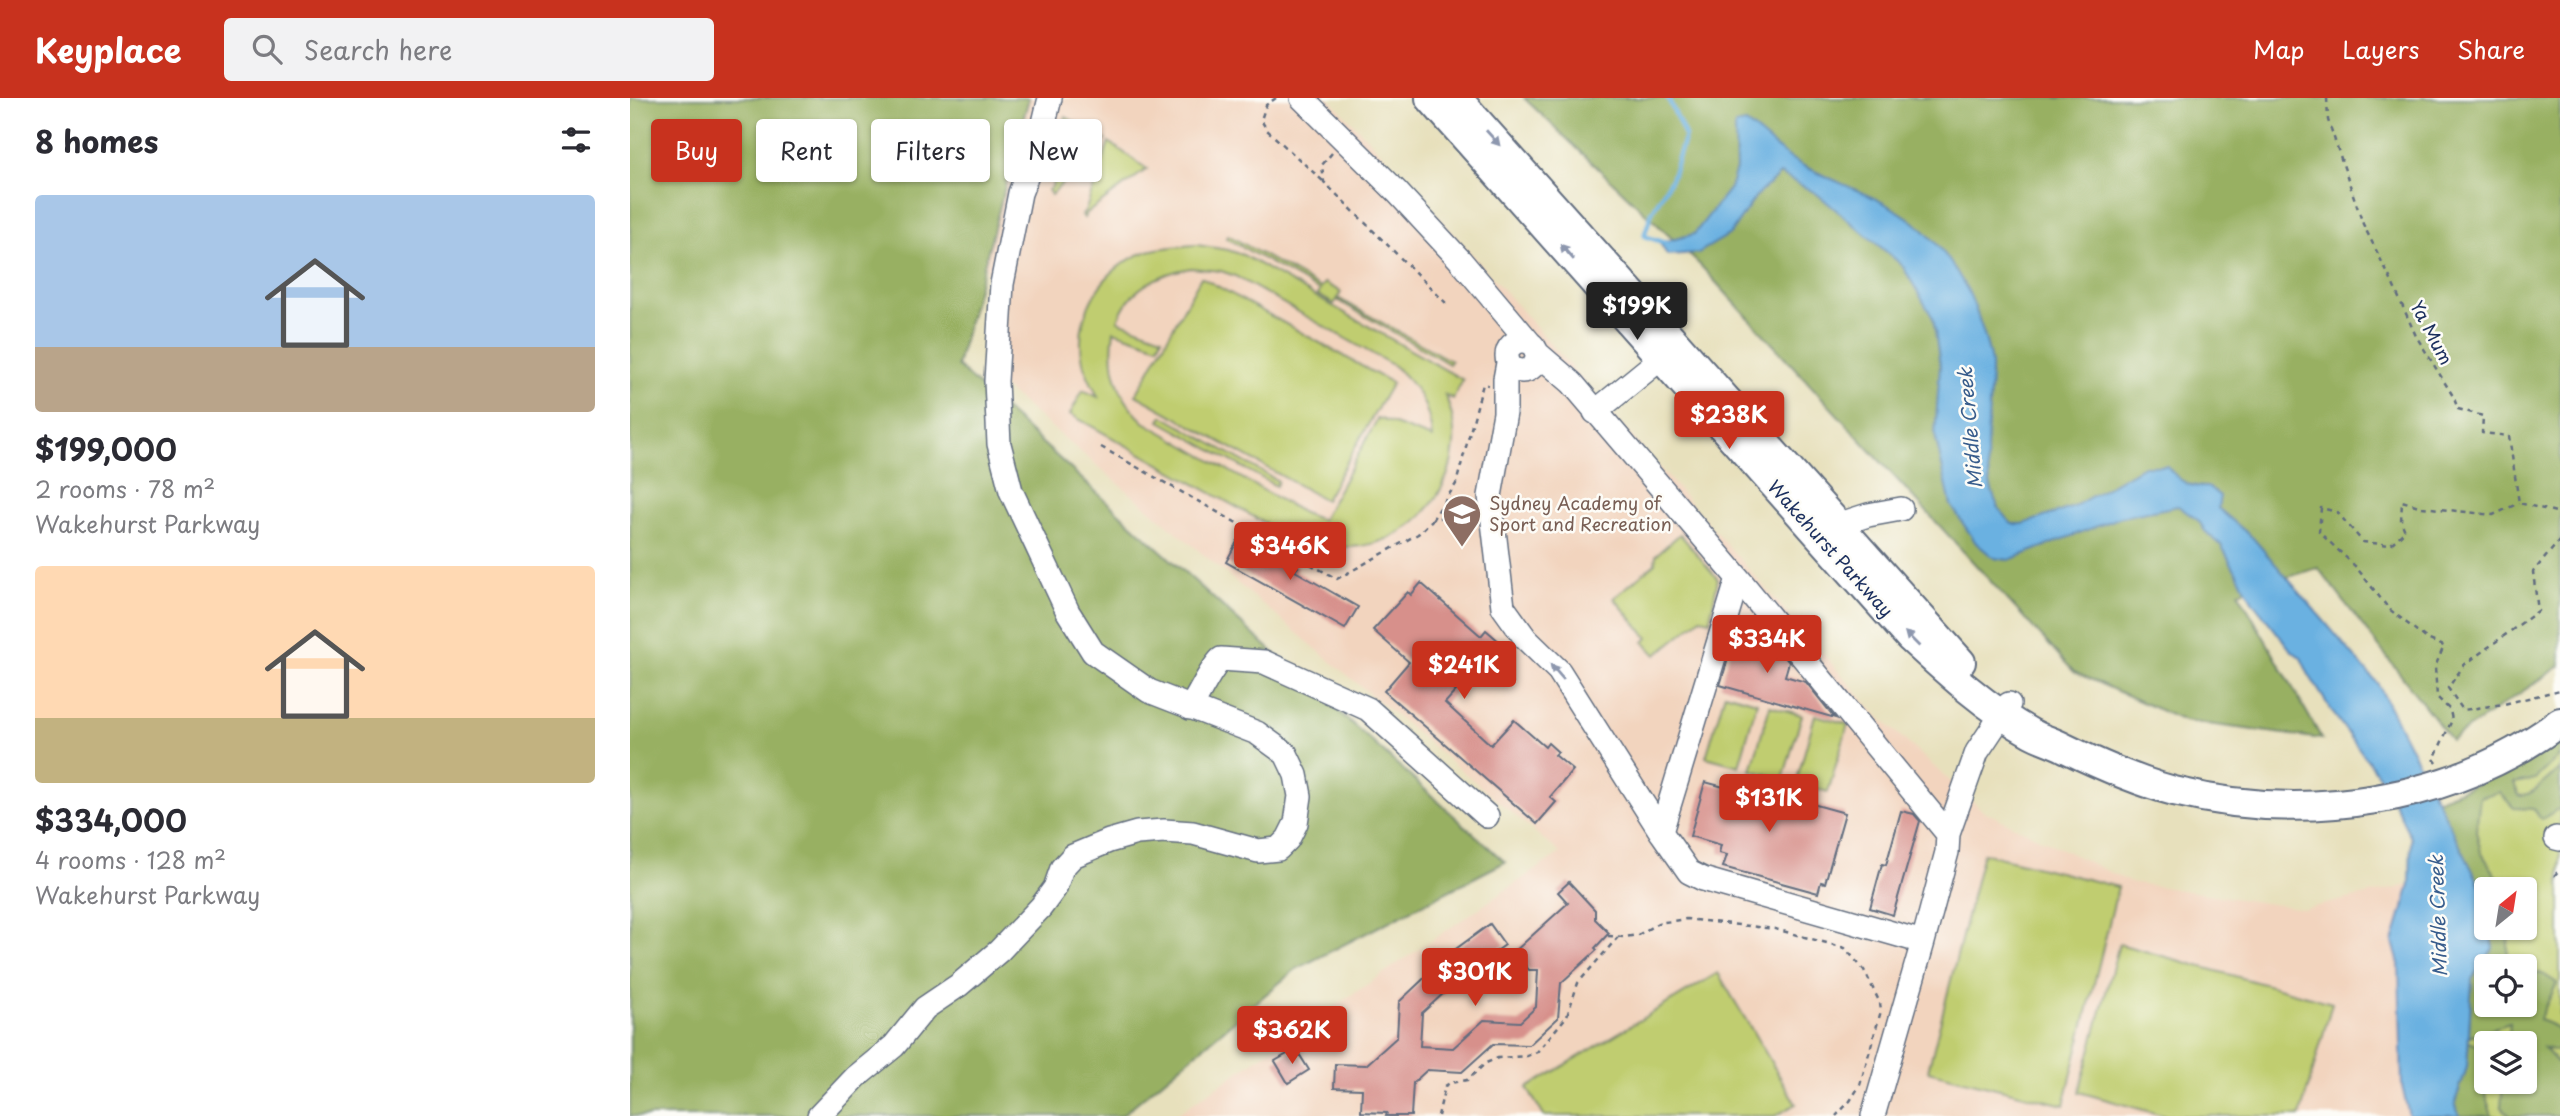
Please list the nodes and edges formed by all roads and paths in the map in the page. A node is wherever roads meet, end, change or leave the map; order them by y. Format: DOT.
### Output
graph roads {
  1 [pos="1050,98"];
  2 [pos="1276,98"];
  3 [pos="1302,98"];
  4 [pos="1430,98"];
  5 [pos="1457,98"];
  6 [pos="2327,98"];
  7 [pos="1357,151"];
  8 [pos="1324,182"];
  9 [pos="1448,305"];
  10 [pos="1658,324"];
  11 [pos="1526,359"];
  12 [pos="1660,359"];
  13 [pos="1505,387"];
  14 [pos="1595,412"];
  15 [pos="1505,413"];
  16 [pos="1101,447"];
  17 [pos="2519,503"];
  18 [pos="1491,506"];
  19 [pos="1901,509"];
  20 [pos="2560,513"];
  21 [pos="1828,515"];
  22 [pos="1432,520"];
  23 [pos="2560,540"];
  24 [pos="1738,578"];
  25 [pos="2560,690"];
  26 [pos="1190,708"];
  27 [pos="2005,709"];
  28 [pos="2560,722"];
  29 [pos="2452,778"];
  30 [pos="1487,816"];
  31 [pos="1661,832"];
  32 [pos="1948,834"];
  33 [pos="2560,869"];
  34 [pos="2554,876"];
  35 [pos="1608,936"];
  36 [pos="1618,937"];
  37 [pos="1923,942"];
  38 [pos="819,1116"];
  39 [pos="1438,1116"];
  40 [pos="1836,1116"];
  41 [pos="1873,1116"];
  1 -- 26 [label="street"];
  2 -- 8 [label="path"];
  3 -- 7 [label="street"];
  12 -- 4 [label="main road, Wakehurst Parkway, one-way"];
  5 -- 10 [label="main road, Wakehurst Parkway, one-way"];
  6 -- 17 [label="path, Ya Mum"];
  7 -- 8 [label="path"];
  7 -- 11 [label="street"];
  8 -- 9 [label="path"];
  10 -- 12 [label="street"];
  10 -- 21 [label="main road, Wakehurst Parkway"];
  11 -- 13 [label="street"];
  11 -- 14 [label="street"];
  11 -- 15 [label="street"];
  12 -- 14 [label="street"];
  12 -- 21 [label="street"];
  27 -- 12 [label="main road, Wakehurst Parkway, one-way"];
  13 -- 15 [label="street"];
  13 -- 22 [label="path"];
  14 -- 24 [label="street"];
  15 -- 18 [label="street"];
  16 -- 22 [label="path"];
  17 -- 20 [label="path"];
  17 -- 29 [label="path"];
  18 -- 22 [label="path"];
  31 -- 18 [label="street, one-way"];
  19 -- 21 [label="street"];
  21 -- 27 [label="main road, Wakehurst Parkway"];
  23 -- 25 [label="path"];
  24 -- 31 [label="street"];
  24 -- 32 [label="street"];
  26 -- 30 [label="street"];
  26 -- 38 [label="street"];
  27 -- 29 [label="main road, Wakehurst Parkway"];
  27 -- 32 [label="street"];
  28 -- 29 [label="main road, Wakehurst Parkway"];
  31 -- 37 [label="street"];
  32 -- 37 [label="street"];
  33 -- 34 [label="path"];
  35 -- 36 [label="path"];
  36 -- 39 [label="path"];
  36 -- 40 [label="path"];
  37 -- 41 [label="street"];
}
